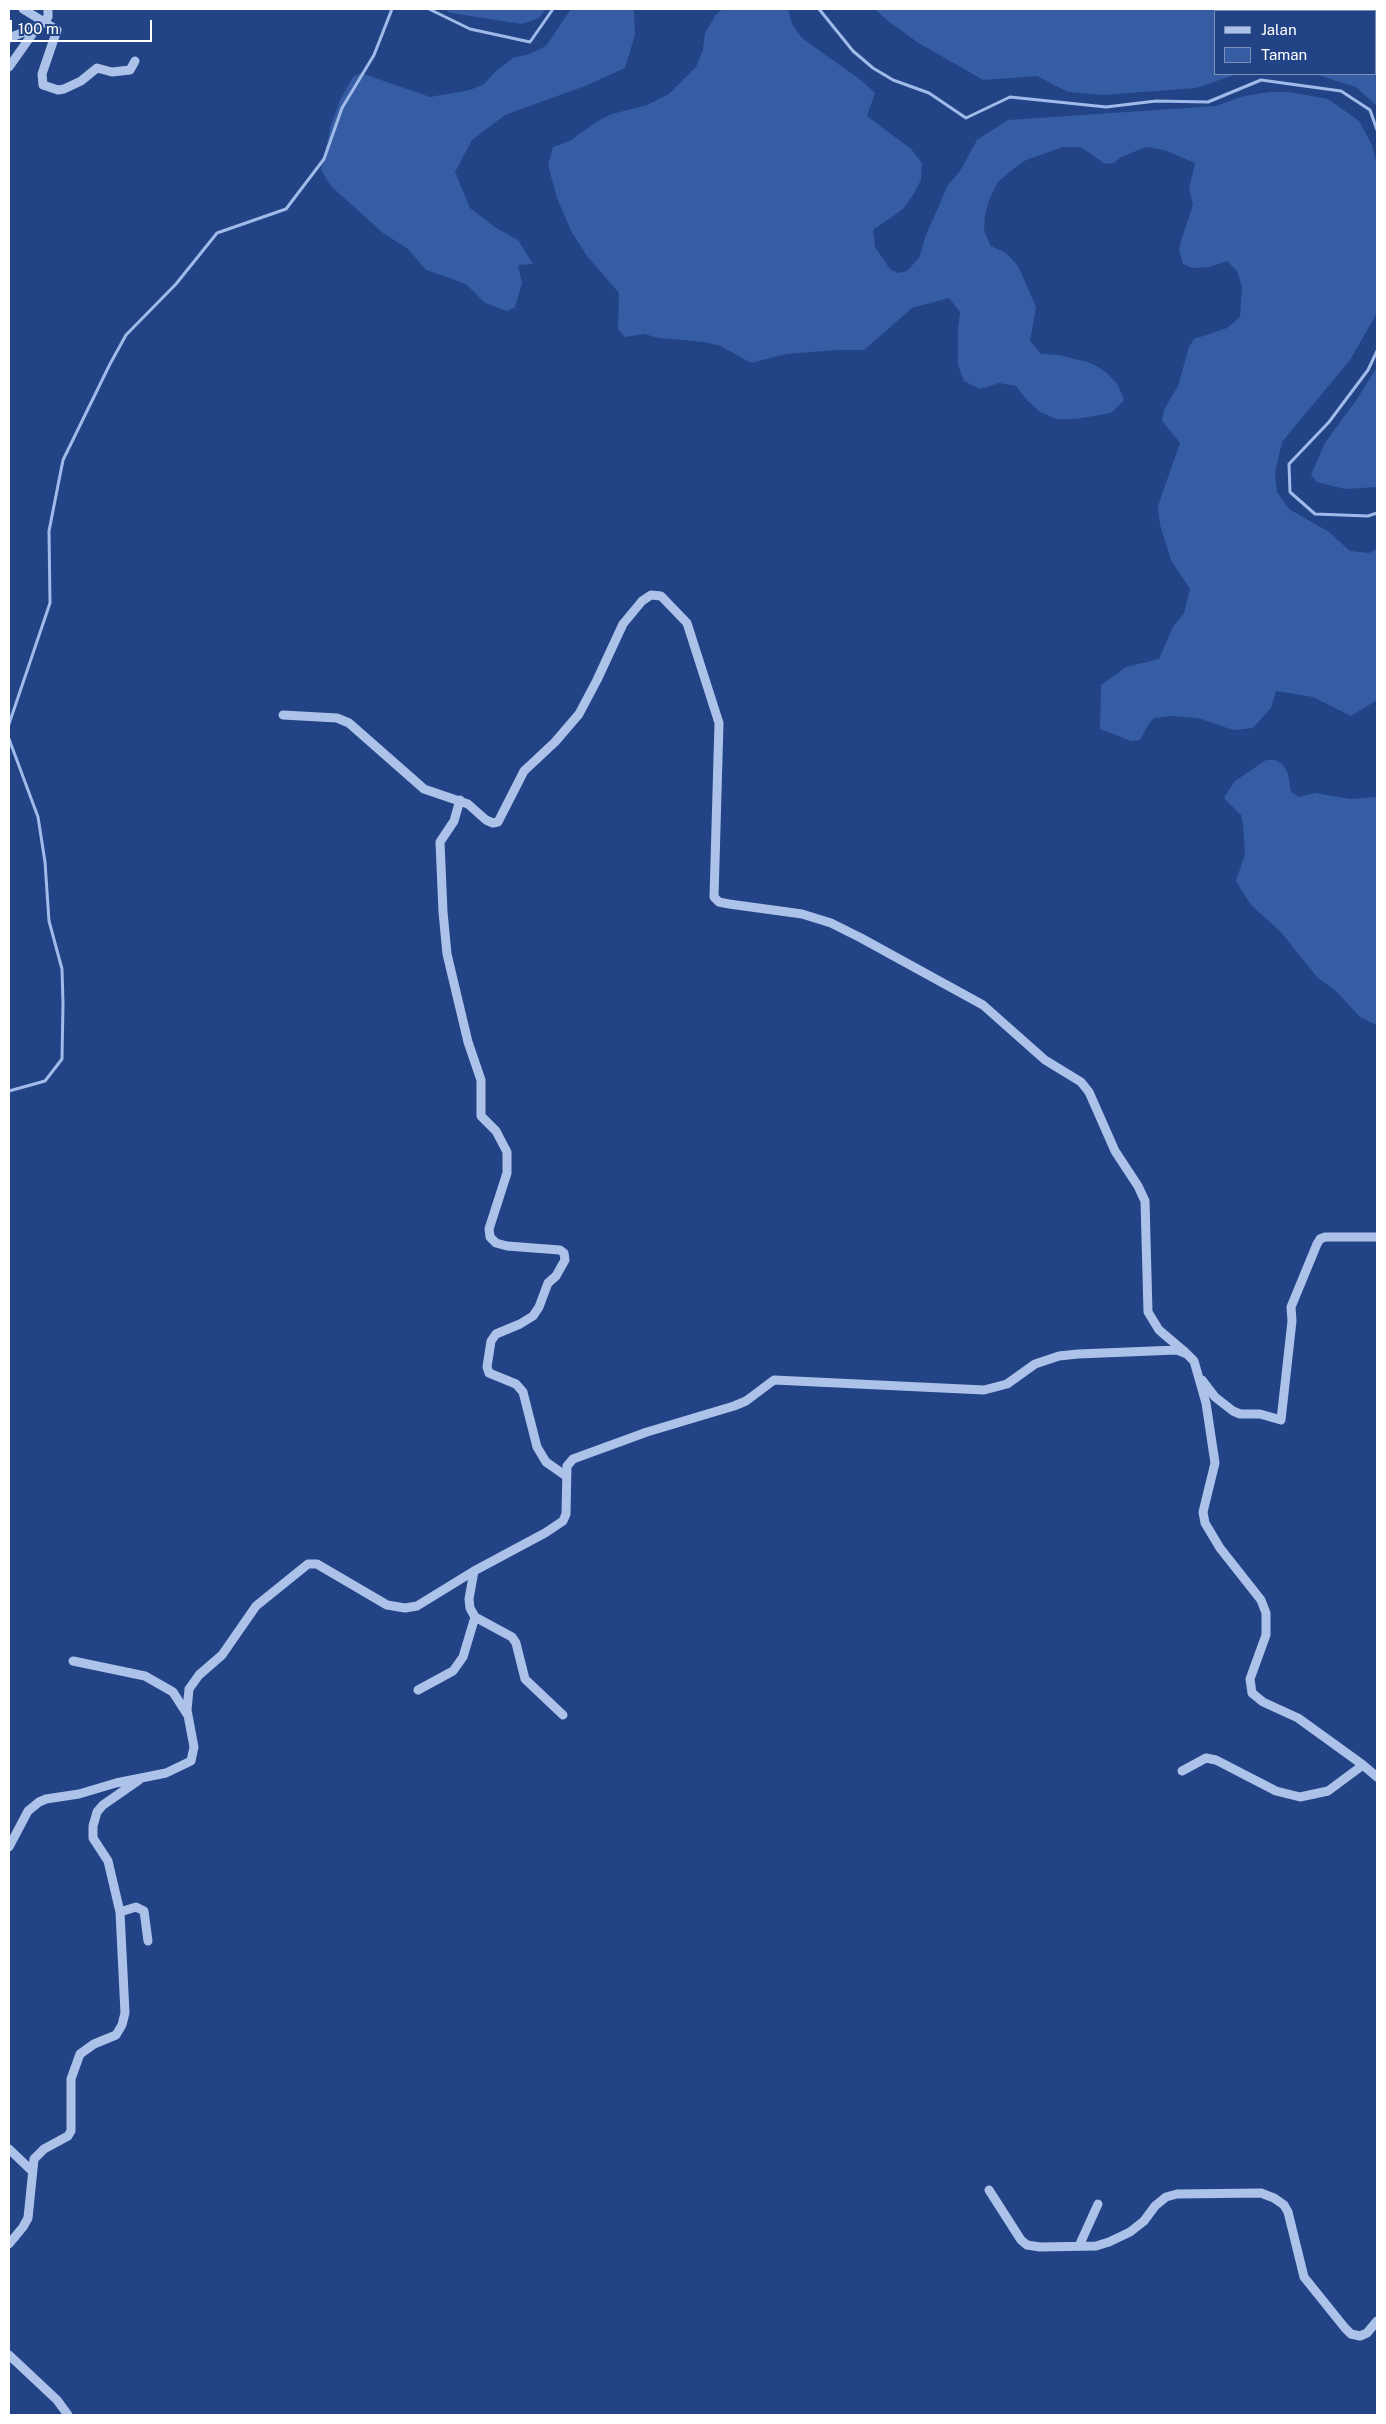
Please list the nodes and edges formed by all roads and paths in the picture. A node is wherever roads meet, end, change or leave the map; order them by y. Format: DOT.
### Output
graph roads {
  1 [pos="23,9"];
  2 [pos="48,9"];
  3 [pos="42,23"];
  4 [pos="9,38"];
  5 [pos="135,61"];
  6 [pos="9,66"];
  7 [pos="283,715"];
  8 [pos="460,800"];
  9 [pos="1377,1237"];
  10 [pos="1187,1354"];
  11 [pos="1199,1375"];
  12 [pos="566,1476"];
  13 [pos="474,1571"];
  14 [pos="475,1617"];
  15 [pos="73,1661"];
  16 [pos="418,1690"];
  17 [pos="563,1715"];
  18 [pos="188,1717"];
  19 [pos="1363,1765"];
  20 [pos="1182,1771"];
  21 [pos="1377,1777"];
  22 [pos="141,1778"];
  23 [pos="9,1847"];
  24 [pos="120,1912"];
  25 [pos="148,1941"];
  26 [pos="9,2149"];
  27 [pos="32,2170"];
  28 [pos="989,2190"];
  29 [pos="1098,2204"];
  30 [pos="9,2244"];
  31 [pos="1079,2246"];
  32 [pos="1377,2321"];
  33 [pos="9,2355"];
  34 [pos="68,2415"];
  1 -- 3 [label="street"];
  2 -- 3 [label="street"];
  3 -- 4 [label="street"];
  3 -- 5 [label="street"];
  3 -- 6 [label="street"];
  7 -- 8 [label="street"];
  8 -- 10 [label="street"];
  8 -- 12 [label="street"];
  9 -- 11 [label="street"];
  10 -- 11 [label="street"];
  10 -- 12 [label="street"];
  11 -- 19 [label="street"];
  12 -- 13 [label="street"];
  13 -- 14 [label="street"];
  13 -- 18 [label="street"];
  14 -- 16 [label="street"];
  14 -- 17 [label="street"];
  15 -- 18 [label="street"];
  18 -- 22 [label="street"];
  19 -- 20 [label="street"];
  19 -- 21 [label="street"];
  22 -- 23 [label="street"];
  22 -- 24 [label="street"];
  24 -- 25 [label="street"];
  24 -- 27 [label="street"];
  26 -- 27 [label="street"];
  27 -- 30 [label="street"];
  28 -- 31 [label="street"];
  29 -- 31 [label="street"];
  31 -- 32 [label="street"];
  33 -- 34 [label="street"];
}
